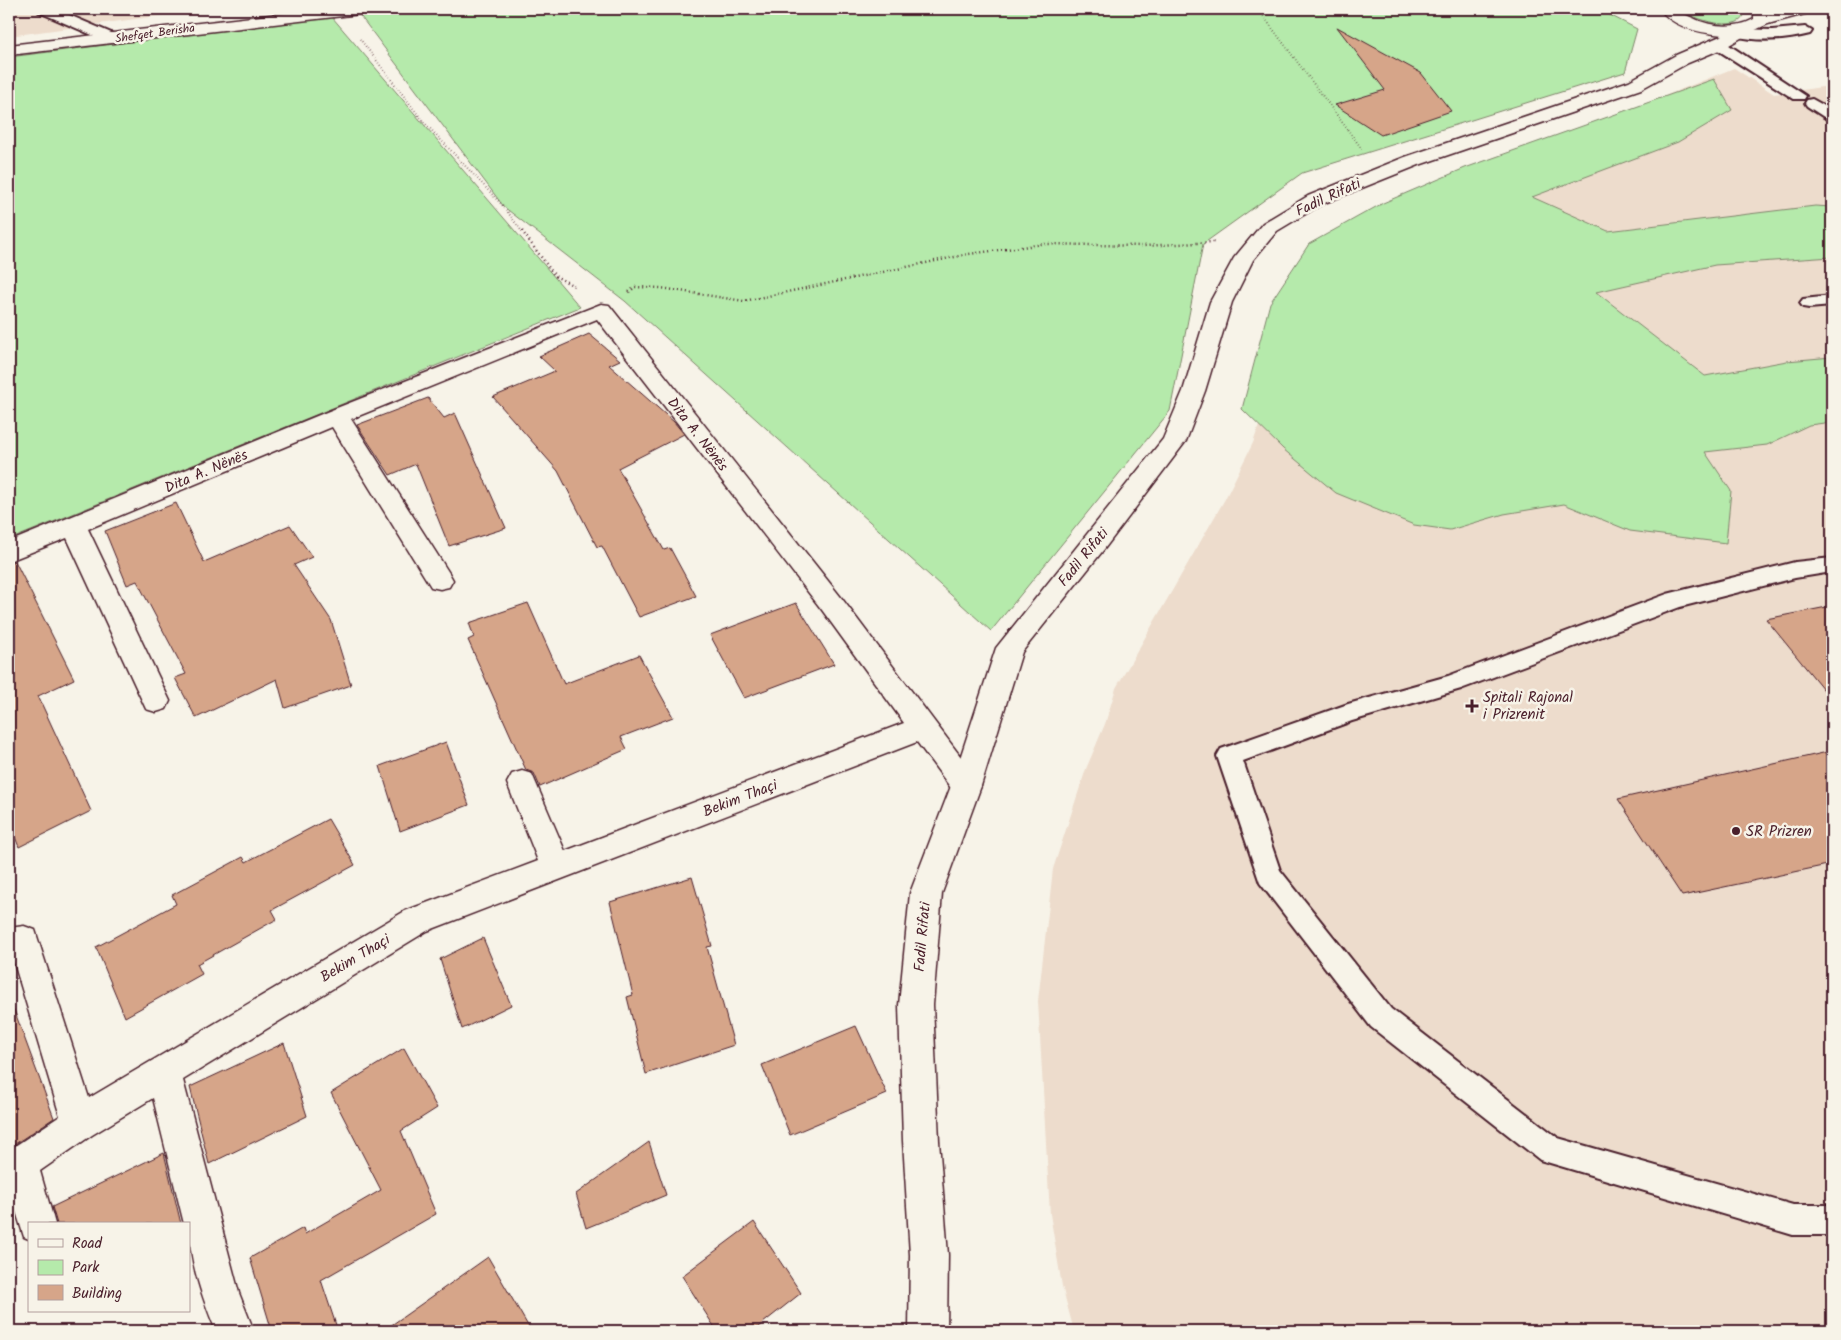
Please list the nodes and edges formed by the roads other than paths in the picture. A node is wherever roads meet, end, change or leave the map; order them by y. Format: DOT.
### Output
graph roads {
  1 [pos="44,9"];
  2 [pos="353,9"];
  3 [pos="1654,9"];
  4 [pos="1806,9"];
  5 [pos="292,13"];
  6 [pos="1675,14"];
  7 [pos="1760,15"];
  8 [pos="1743,31"];
  9 [pos="1806,31"];
  10 [pos="111,38"];
  11 [pos="1718,44"];
  12 [pos="9,50"];
  13 [pos="1676,63"];
  14 [pos="1832,116"];
  15 [pos="1832,300"];
  16 [pos="1809,303"];
  17 [pos="336,416"];
  18 [pos="74,525"];
  19 [pos="9,552"];
  20 [pos="1832,565"];
  21 [pos="440,580"];
  22 [pos="156,701"];
  23 [pos="923,728"];
  24 [pos="522,783"];
  25 [pos="966,786"];
  26 [pos="556,867"];
  27 [pos="9,942"];
  28 [pos="164,1072"];
  29 [pos="80,1123"];
  30 [pos="14,1168"];
  31 [pos="1832,1220"];
  32 [pos="36,1222"];
  33 [pos="235,1331"];
  34 [pos="928,1331"];
  1 -- 10 [label="lane"];
  2 -- 5 [label="street, Shefqet Berisha"];
  3 -- 6 [label="street"];
  4 -- 7 [label="street, Fadil Rifati"];
  5 -- 10 [label="street, Shefqet Berisha"];
  6 -- 8 [label="street"];
  6 -- 13 [label="street"];
  7 -- 8 [label="street, Fadil Rifati"];
  8 -- 9 [label="lane"];
  8 -- 11 [label="street, Fadil Rifati"];
  10 -- 12 [label="street, Shefqet Berisha"];
  11 -- 13 [label="street, Fadil Rifati"];
  11 -- 14 [label="lane"];
  13 -- 25 [label="street, Fadil Rifati"];
  15 -- 16 [label="lane"];
  17 -- 18 [label="street, Dita A. Nënës"];
  17 -- 21 [label="street"];
  17 -- 23 [label="street, Dita A. Nënës"];
  18 -- 19 [label="street, Dita A. Nënës"];
  18 -- 22 [label="street"];
  20 -- 31 [label="lane"];
  23 -- 25 [label="street, Dita A. Nënës"];
  23 -- 26 [label="street, Bekim Thaçi"];
  24 -- 26 [label="street"];
  25 -- 34 [label="street, Fadil Rifati"];
  26 -- 28 [label="street, Bekim Thaçi"];
  27 -- 29 [label="street"];
  28 -- 29 [label="street, Bekim Thaçi"];
  28 -- 33 [label="street"];
  29 -- 30 [label="street, Bekim Thaçi"];
  30 -- 32 [label="street, Bekim Thaçi"];
}
